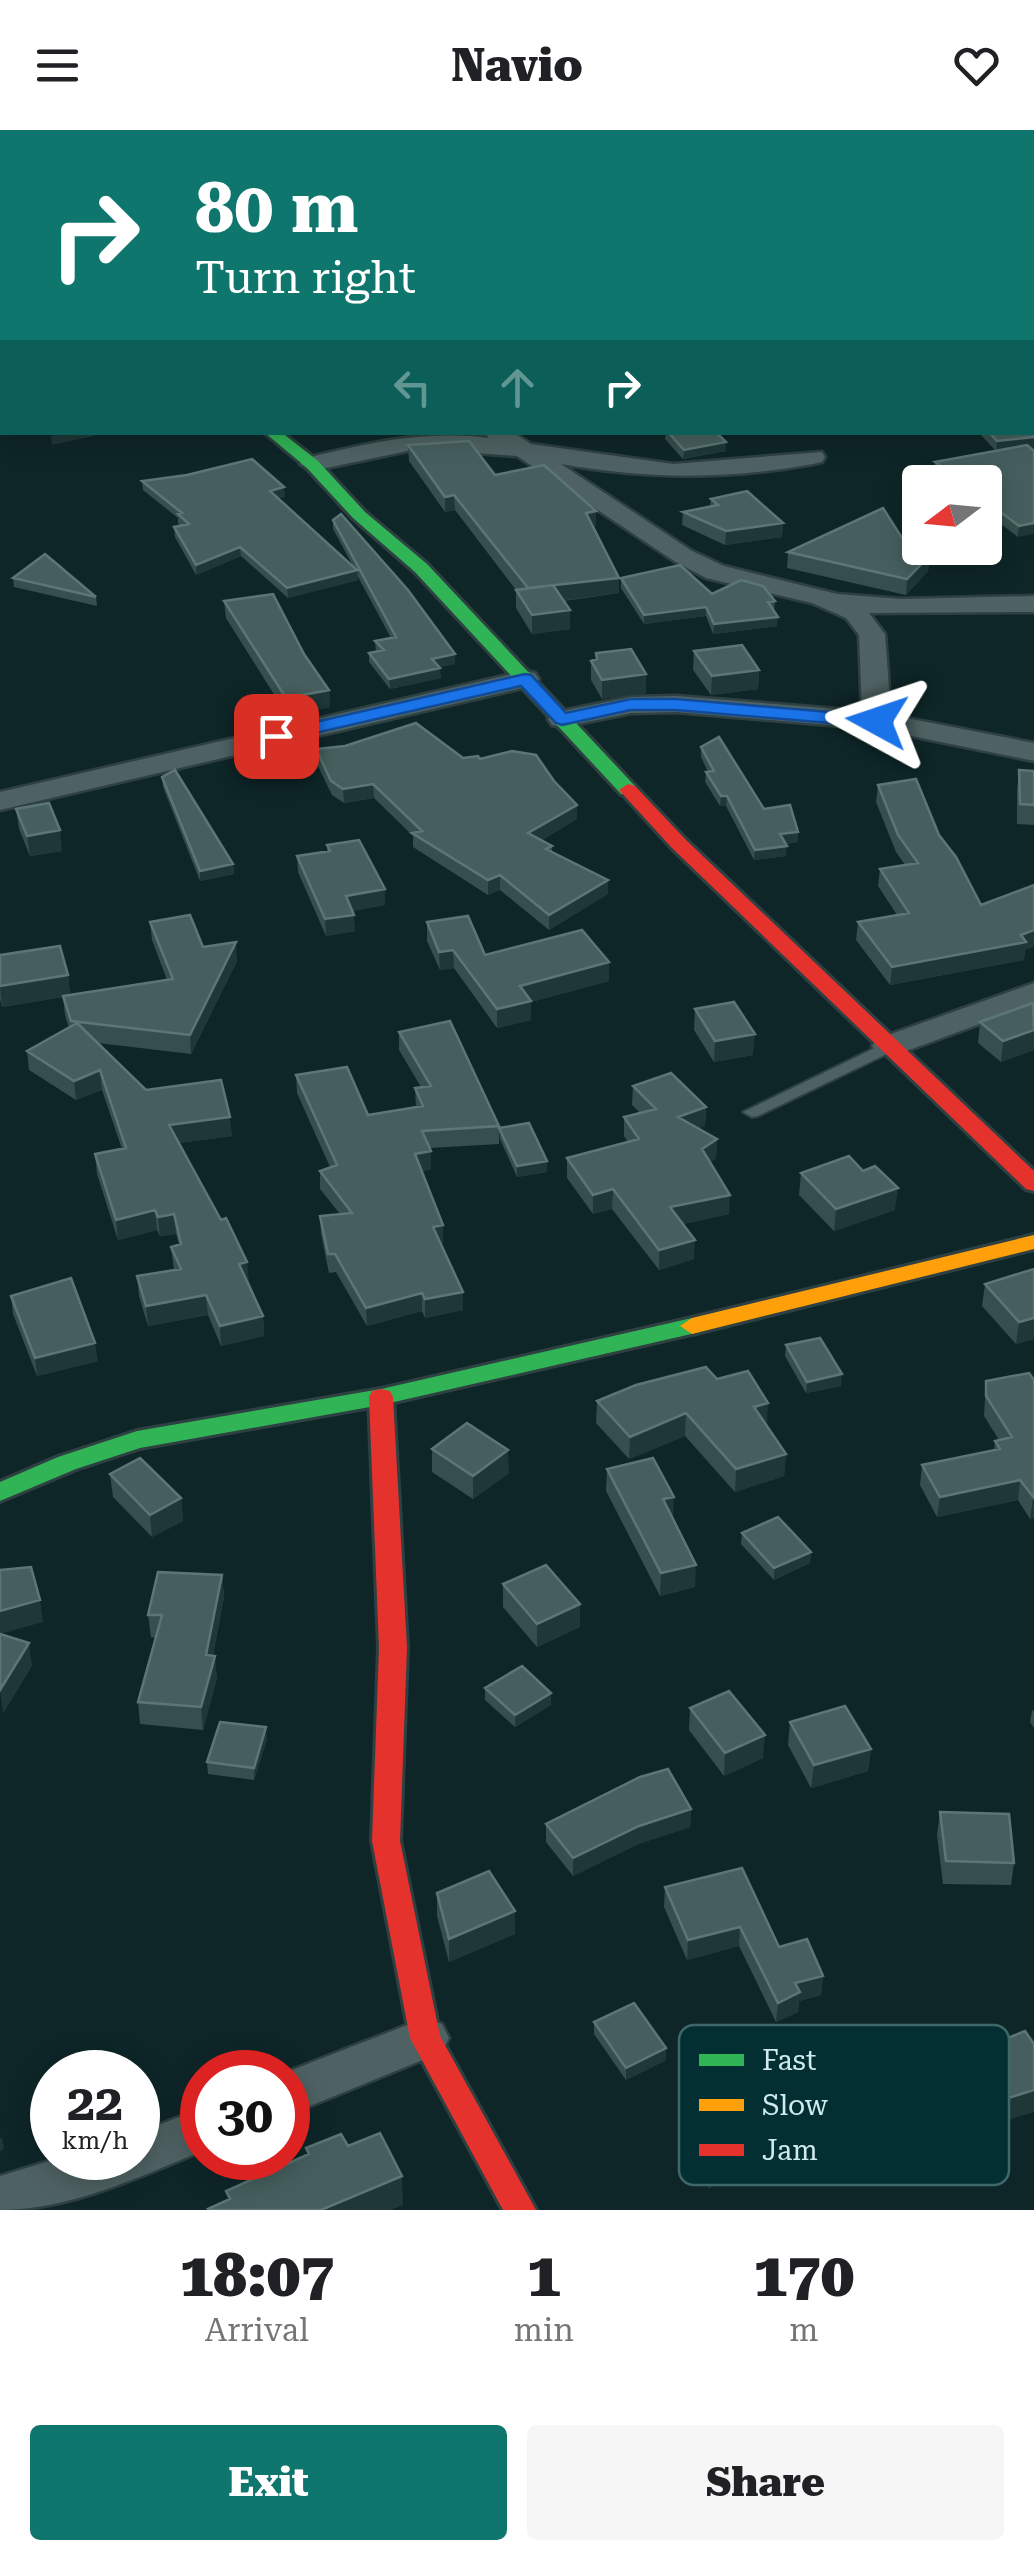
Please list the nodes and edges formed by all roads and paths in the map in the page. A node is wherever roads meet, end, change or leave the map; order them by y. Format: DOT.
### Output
graph roads {
  1 [pos="275,435"];
  2 [pos="500,435"];
  3 [pos="524,452"];
  4 [pos="813,457"];
  5 [pos="312,464"];
  6 [pos="831,602"];
  7 [pos="1034,604"];
  8 [pos="525,679"];
  9 [pos="562,719"];
  10 [pos="877,721"];
  11 [pos="1034,752"];
  12 [pos="0,802"];
  13 [pos="1034,993"];
  14 [pos="888,1046"];
  15 [pos="752,1112"];
  16 [pos="1034,1184"];
  17 [pos="1034,1242"];
  18 [pos="381,1397"];
  19 [pos="0,1492"];
  20 [pos="425,2038"];
  21 [pos="310,2085"];
  22 [pos="58,2180"];
  23 [pos="0,2198"];
  24 [pos="520,2210"];
  1 -- 5 [label="street"];
  2 -- 3 [label="street"];
  3 -- 4 [label="street"];
  3 -- 5 [label="street"];
  3 -- 6 [label="street"];
  5 -- 8 [label="street"];
  6 -- 7 [label="street"];
  6 -- 10 [label="street"];
  8 -- 9 [label="street"];
  8 -- 12 [label="street"];
  9 -- 10 [label="street"];
  9 -- 14 [label="street"];
  10 -- 11 [label="street"];
  13 -- 14 [label="street"];
  14 -- 15 [label="lane"];
  14 -- 16 [label="street"];
  17 -- 18 [label="street"];
  18 -- 19 [label="street"];
  18 -- 20 [label="street"];
  20 -- 21 [label="street"];
  20 -- 24 [label="street"];
  22 -- 23 [label="street"];
}
